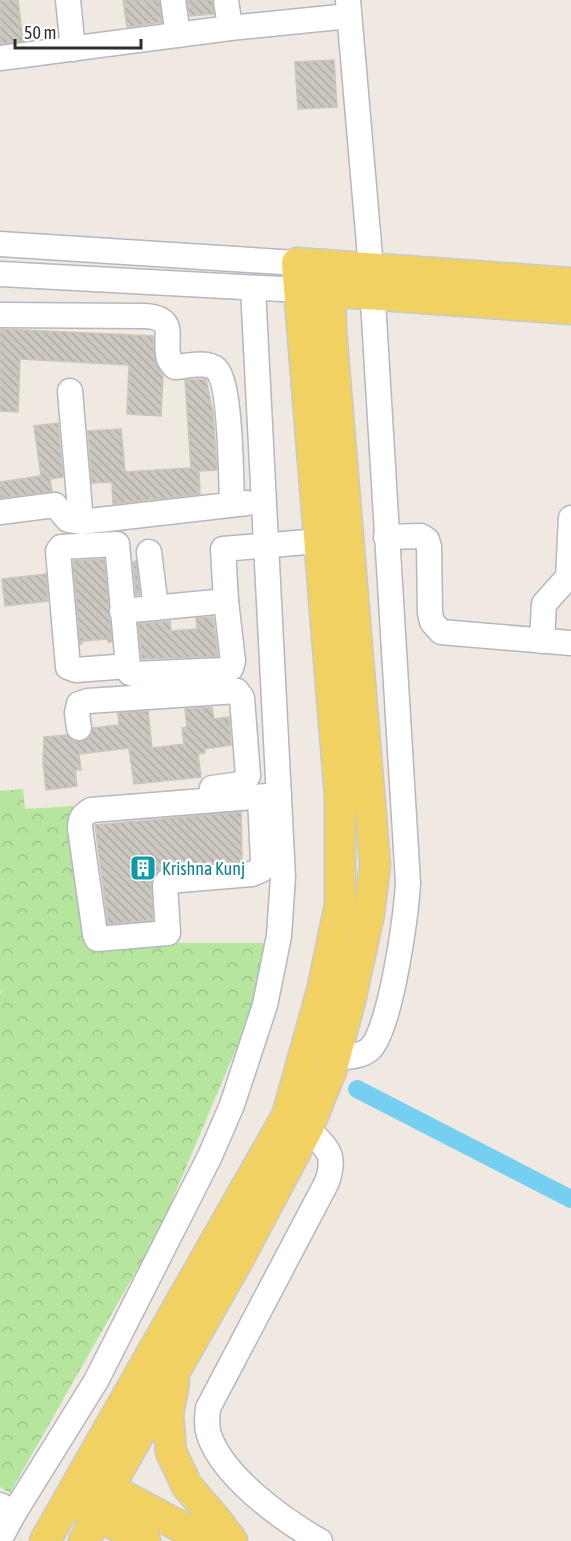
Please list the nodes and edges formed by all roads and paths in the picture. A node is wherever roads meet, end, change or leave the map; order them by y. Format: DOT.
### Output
graph roads {
  1 [pos="68,0"];
  2 [pos="173,0"];
  3 [pos="226,0"];
  4 [pos="348,8"];
  5 [pos="230,28"];
  6 [pos="178,35"];
  7 [pos="73,49"];
  8 [pos="0,58"];
  9 [pos="0,244"];
  10 [pos="0,273"];
  11 [pos="298,276"];
  12 [pos="81,278"];
  13 [pos="330,278"];
  14 [pos="371,282"];
  15 [pos="571,283"];
  16 [pos="253,288"];
  17 [pos="571,309"];
  18 [pos="0,315"];
  19 [pos="80,316"];
  20 [pos="70,391"];
  21 [pos="264,502"];
  22 [pos="232,504"];
  23 [pos="0,512"];
  24 [pos="571,518"];
  25 [pos="81,522"];
  26 [pos="386,537"];
  27 [pos="319,541"];
  28 [pos="267,545"];
  29 [pos="149,552"];
  30 [pos="226,601"];
  31 [pos="156,608"];
  32 [pos="122,611"];
  33 [pos="542,641"];
  34 [pos="571,643"];
  35 [pos="128,666"];
  36 [pos="79,728"];
  37 [pos="248,776"];
  38 [pos="272,789"];
  39 [pos="130,794"];
  40 [pos="335,1058"];
  41 [pos="308,1128"];
  42 [pos="178,1366"];
  43 [pos="82,1473"];
  44 [pos="109,1487"];
  45 [pos="67,1499"];
  46 [pos="7,1509"];
  47 [pos="98,1515"];
  48 [pos="0,1539"];
  49 [pos="45,1541"];
  50 [pos="84,1541"];
  51 [pos="145,1541"];
  52 [pos="207,1541"];
  53 [pos="232,1541"];
  54 [pos="320,1541"];
  1 -- 7 [label="street"];
  2 -- 6 [label="street"];
  3 -- 5 [label="street"];
  4 -- 5 [label="street"];
  4 -- 14 [label="street"];
  5 -- 6 [label="street"];
  6 -- 7 [label="street"];
  7 -- 8 [label="street"];
  9 -- 11 [label="street"];
  10 -- 12 [label="street"];
  11 -- 13 [label="main road"];
  11 -- 16 [label="street"];
  11 -- 27 [label="main road"];
  12 -- 16 [label="street"];
  12 -- 19 [label="street"];
  13 -- 14 [label="main road"];
  13 -- 40 [label="main road"];
  14 -- 15 [label="main road"];
  14 -- 17 [label="main road"];
  14 -- 26 [label="street"];
  16 -- 21 [label="street"];
  18 -- 19 [label="street"];
  19 -- 22 [label="street"];
  20 -- 25 [label="street"];
  21 -- 22 [label="street"];
  21 -- 28 [label="street"];
  22 -- 25 [label="street"];
  23 -- 25 [label="street"];
  24 -- 33 [label="street"];
  26 -- 33 [label="street"];
  26 -- 40 [label="street"];
  27 -- 28 [label="street"];
  27 -- 43 [label="main road"];
  28 -- 30 [label="street"];
  28 -- 38 [label="street"];
  29 -- 31 [label="street"];
  30 -- 31 [label="street"];
  30 -- 35 [label="street"];
  31 -- 32 [label="street"];
  32 -- 35 [label="street"];
  32 -- 35 [label="street"];
  33 -- 34 [label="street"];
  36 -- 37 [label="street"];
  37 -- 38 [label="street"];
  37 -- 39 [label="street"];
  38 -- 38 [label="street"];
  38 -- 46 [label="street"];
  40 -- 41 [label="main road"];
  41 -- 42 [label="main road"];
  41 -- 54 [label="street"];
  42 -- 44 [label="main road"];
  42 -- 53 [label="main road"];
  43 -- 44 [label="main road"];
  43 -- 45 [label="main road"];
  44 -- 47 [label="main road"];
  44 -- 52 [label="main road"];
  45 -- 47 [label="main road"];
  45 -- 49 [label="main road"];
  46 -- 48 [label="street"];
  47 -- 50 [label="main road"];
  47 -- 51 [label="main road"];
}
